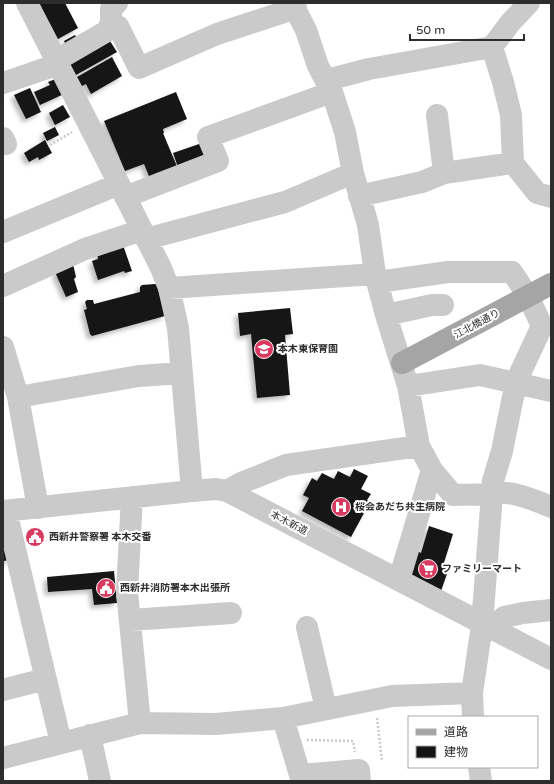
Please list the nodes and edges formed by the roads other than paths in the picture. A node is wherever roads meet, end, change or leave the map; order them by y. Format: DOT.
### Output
graph roads {
  1 [pos="27,3"];
  2 [pos="530,3"];
  3 [pos="294,6"];
  4 [pos="114,13"];
  5 [pos="492,47"];
  6 [pos="58,62"];
  7 [pos="3,83"];
  8 [pos="329,86"];
  9 [pos="437,115"];
  10 [pos="513,163"];
  11 [pos="353,173"];
  12 [pos="444,174"];
  13 [pos="122,191"];
  14 [pos="359,196"];
  15 [pos="551,197"];
  16 [pos="3,232"];
  17 [pos="144,234"];
  18 [pos="376,278"];
  19 [pos="551,284"];
  20 [pos="3,286"];
  21 [pos="168,288"];
  22 [pos="528,296"];
  23 [pos="443,305"];
  24 [pos="386,315"];
  25 [pos="547,327"];
  26 [pos="3,347"];
  27 [pos="402,363"];
  28 [pos="182,373"];
  29 [pos="516,382"];
  30 [pos="408,386"];
  31 [pos="551,391"];
  32 [pos="18,397"];
  33 [pos="419,446"];
  34 [pos="432,470"];
  35 [pos="192,491"];
  36 [pos="227,491"];
  37 [pos="492,494"];
  38 [pos="132,497"];
  39 [pos="551,507"];
  40 [pos="38,508"];
  41 [pos="4,511"];
  42 [pos="399,580"];
  43 [pos="551,610"];
  44 [pos="232,613"];
  45 [pos="131,620"];
  46 [pos="307,627"];
  47 [pos="486,627"];
  48 [pos="551,659"];
  49 [pos="46,679"];
  50 [pos="3,690"];
  51 [pos="472,693"];
  52 [pos="326,708"];
  53 [pos="474,716"];
  54 [pos="140,723"];
  55 [pos="286,728"];
  56 [pos="90,735"];
  57 [pos="61,743"];
  58 [pos="3,758"];
  59 [pos="479,768"];
  60 [pos="360,776"];
  61 [pos="100,781"];
  62 [pos="481,781"];
  1 -- 6 [label="street"];
  2 -- 5 [label="street"];
  3 -- 4 [label="street"];
  3 -- 8 [label="street"];
  4 -- 6 [label="street"];
  5 -- 8 [label="street"];
  5 -- 10 [label="street"];
  6 -- 7 [label="street"];
  6 -- 13 [label="street"];
  8 -- 11 [label="street"];
  8 -- 13 [label="street"];
  9 -- 12 [label="street"];
  10 -- 12 [label="street"];
  10 -- 15 [label="street"];
  11 -- 14 [label="street"];
  11 -- 17 [label="street"];
  12 -- 14 [label="street"];
  13 -- 16 [label="street"];
  13 -- 17 [label="street"];
  14 -- 18 [label="street"];
  17 -- 20 [label="street"];
  17 -- 21 [label="street"];
  18 -- 21 [label="street"];
  18 -- 22 [label="street"];
  18 -- 24 [label="street"];
  19 -- 22 [label="main road, 江北橋通り"];
  21 -- 28 [label="street"];
  22 -- 25 [label="street"];
  22 -- 27 [label="main road, 江北橋通り"];
  23 -- 24 [label="street"];
  24 -- 27 [label="street"];
  25 -- 29 [label="street"];
  26 -- 32 [label="street"];
  27 -- 30 [label="street"];
  28 -- 32 [label="street"];
  28 -- 35 [label="street"];
  29 -- 30 [label="street"];
  29 -- 31 [label="street"];
  29 -- 37 [label="street"];
  30 -- 33 [label="street"];
  32 -- 40 [label="street"];
  33 -- 34 [label="street"];
  33 -- 36 [label="street"];
  34 -- 37 [label="street"];
  34 -- 42 [label="street"];
  35 -- 36 [label="street, 本木新道"];
  35 -- 38 [label="street, 本木新道"];
  36 -- 42 [label="street, 本木新道"];
  37 -- 39 [label="street"];
  37 -- 47 [label="street"];
  38 -- 40 [label="street, 本木新道"];
  38 -- 45 [label="street"];
  40 -- 41 [label="street, 本木新道"];
  41 -- 49 [label="street"];
  42 -- 47 [label="street, 本木新道"];
  43 -- 47 [label="street"];
  44 -- 45 [label="street"];
  45 -- 54 [label="street"];
  46 -- 52 [label="street"];
  47 -- 48 [label="street, 本木新道"];
  47 -- 51 [label="street"];
  49 -- 50 [label="street"];
  49 -- 57 [label="street"];
  51 -- 52 [label="street"];
  51 -- 53 [label="street"];
  52 -- 55 [label="street"];
  54 -- 55 [label="street"];
  54 -- 56 [label="street"];
  55 -- 60 [label="street"];
  56 -- 57 [label="street"];
  56 -- 61 [label="street"];
  57 -- 58 [label="street"];
  59 -- 62 [label="street"];
}
